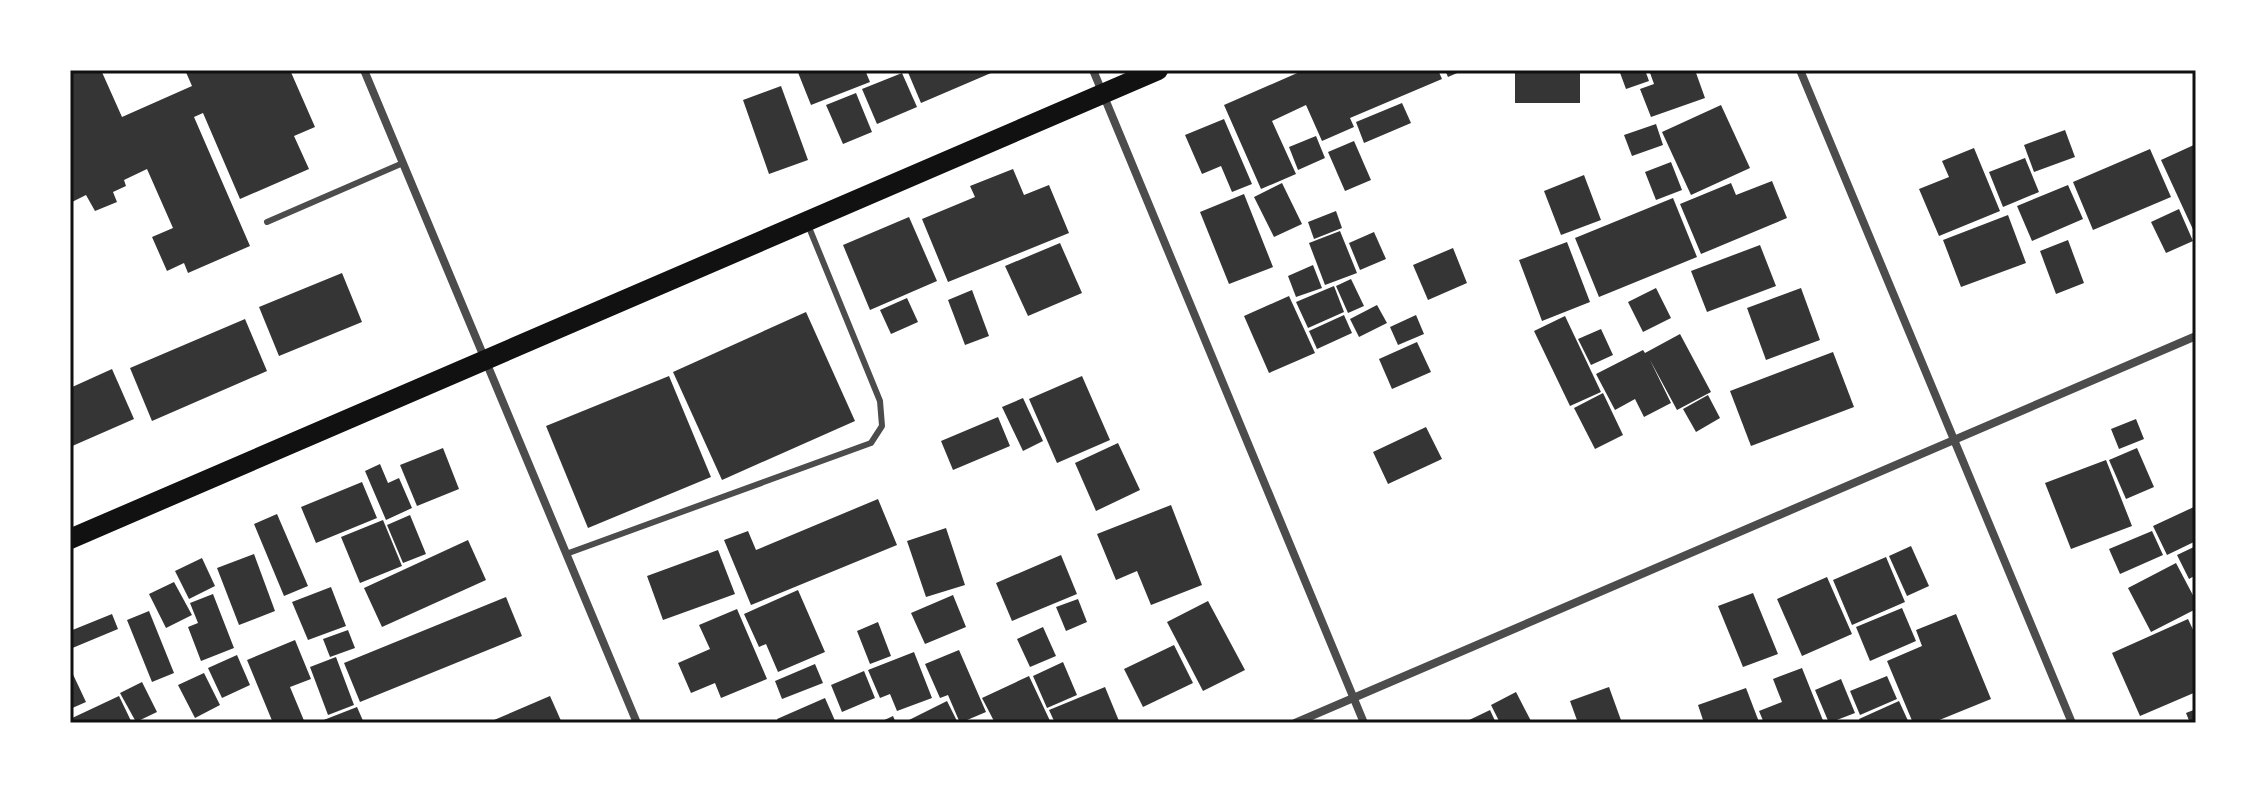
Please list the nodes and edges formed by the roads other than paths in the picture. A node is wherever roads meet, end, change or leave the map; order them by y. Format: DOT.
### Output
graph roads {
  1 [pos="364,70"];
  2 [pos="1093,70"];
  3 [pos="1158,70"];
  4 [pos="1800,70"];
  5 [pos="1103,94"];
  6 [pos="403,163"];
  7 [pos="267,222"];
  8 [pos="806,222"];
  9 [pos="2196,336"];
  10 [pos="485,360"];
  11 [pos="1954,440"];
  12 [pos="70,539"];
  13 [pos="566,554"];
  14 [pos="1353,698"];
  15 [pos="637,723"];
  16 [pos="1295,723"];
  17 [pos="1364,723"];
  18 [pos="2072,723"];
  1 -- 6 [label="street"];
  2 -- 5 [label="street"];
  3 -- 5 [label="main road"];
  4 -- 11 [label="street"];
  5 -- 8 [label="main road"];
  5 -- 14 [label="street"];
  6 -- 7 [label="lane"];
  6 -- 10 [label="street"];
  8 -- 10 [label="main road"];
  8 -- 13 [label="lane"];
  9 -- 11 [label="street"];
  10 -- 12 [label="main road"];
  10 -- 13 [label="street"];
  11 -- 14 [label="street"];
  11 -- 18 [label="street"];
  13 -- 15 [label="street"];
  14 -- 16 [label="street"];
  14 -- 17 [label="street"];
}
